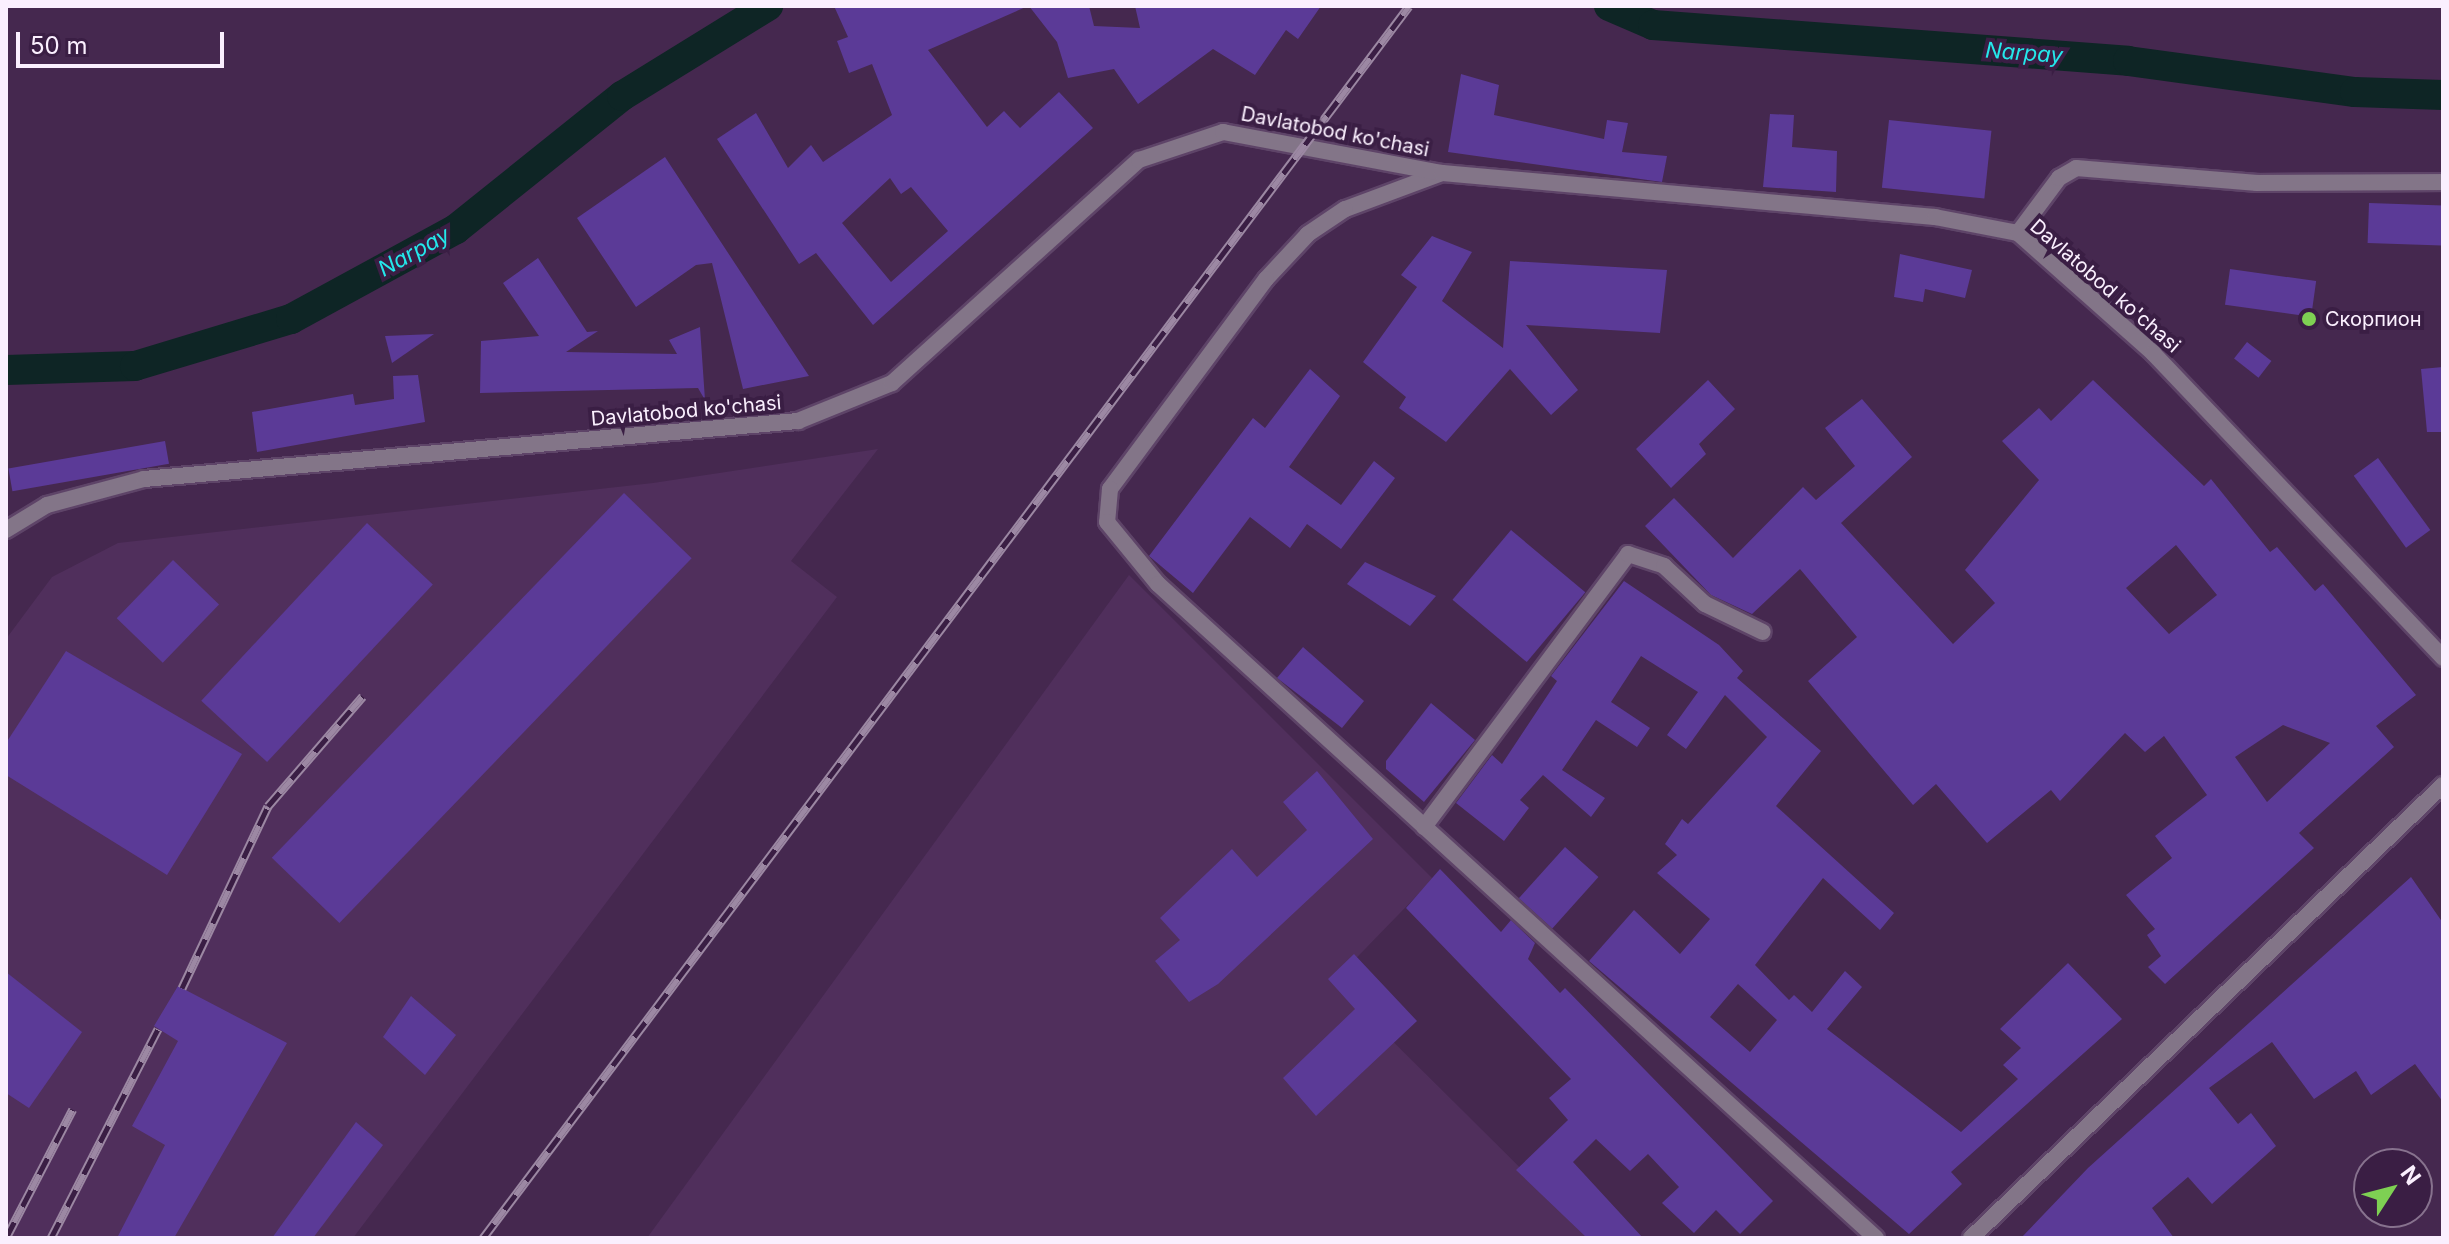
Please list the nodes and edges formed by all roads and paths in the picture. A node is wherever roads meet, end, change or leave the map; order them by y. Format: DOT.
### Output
graph roads {
  1 [pos="1442,173"];
  2 [pos="2443,182"];
  3 [pos="2018,233"];
  4 [pos="6,530"];
  5 [pos="1763,632"];
  6 [pos="2443,658"];
  7 [pos="2443,785"];
  8 [pos="1424,827"];
  9 [pos="1876,1238"];
  10 [pos="1971,1238"];
  1 -- 3 [label="street, Davlatobod ko'chasi"];
  1 -- 4 [label="street, Davlatobod ko'chasi"];
  1 -- 8 [label="street"];
  2 -- 3 [label="street"];
  3 -- 6 [label="street, Davlatobod ko'chasi"];
  5 -- 8 [label="street"];
  7 -- 10 [label="street"];
  8 -- 9 [label="street"];
}
